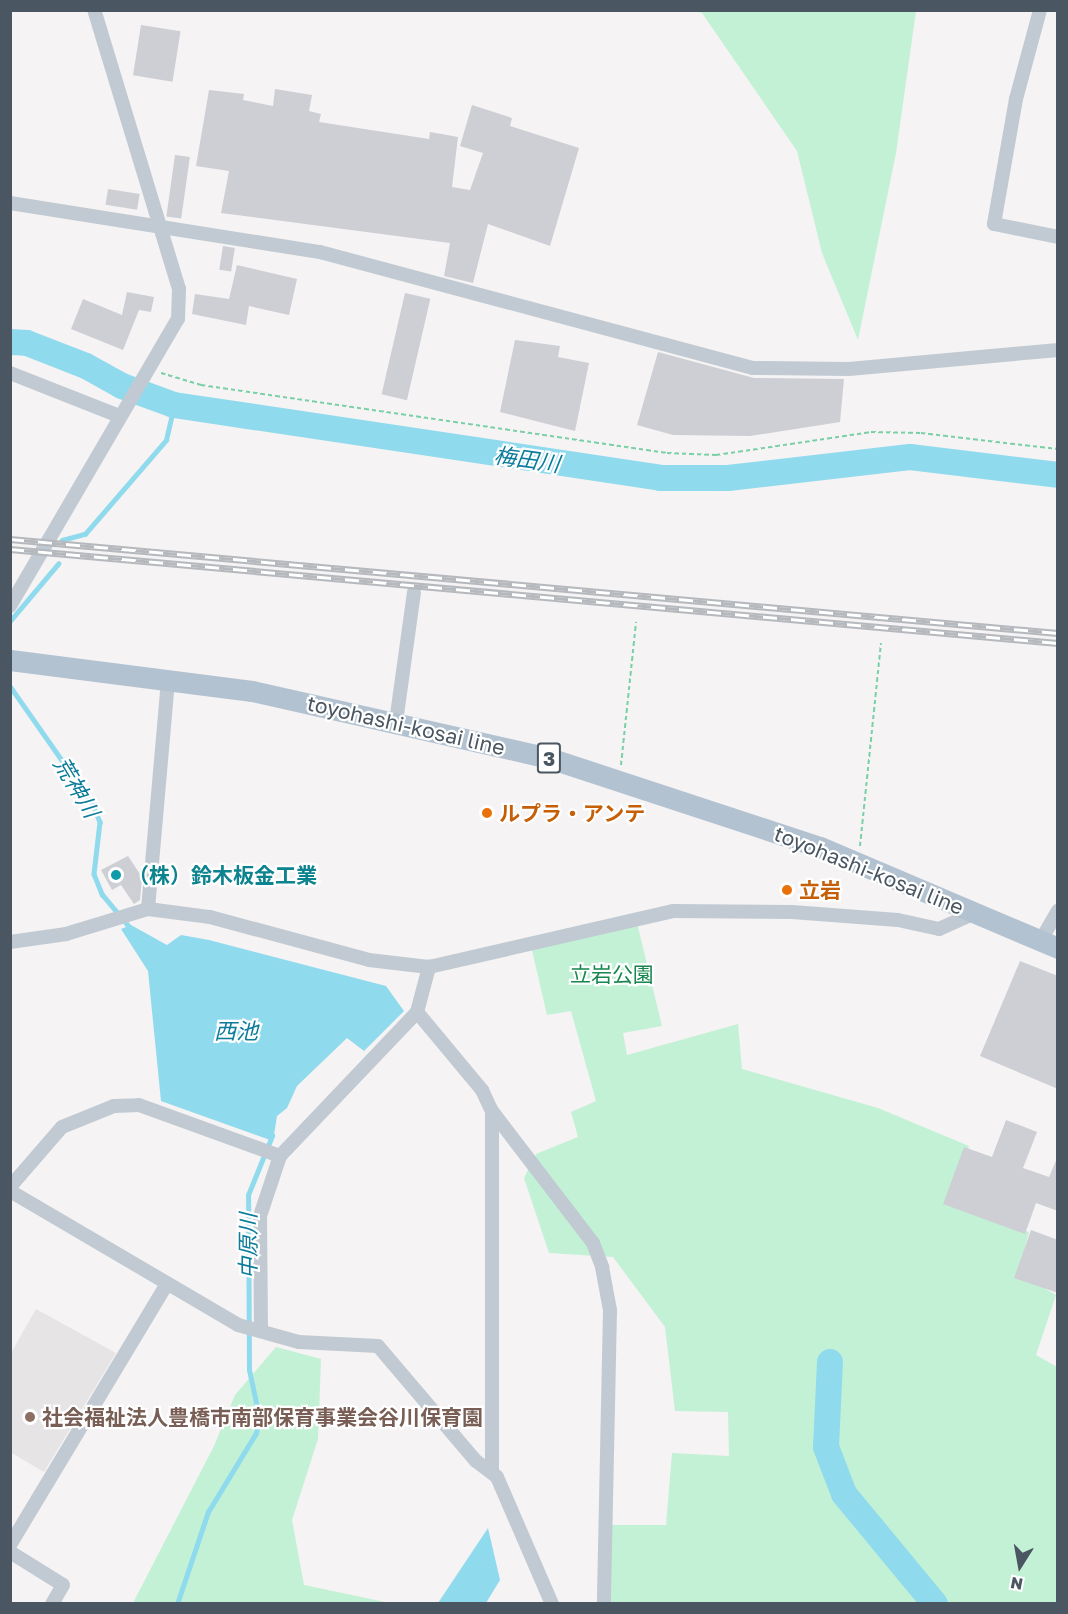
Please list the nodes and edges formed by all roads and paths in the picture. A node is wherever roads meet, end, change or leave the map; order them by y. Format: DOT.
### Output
graph roads {
  1 [pos="94,10"];
  2 [pos="1040,10"];
  3 [pos="10,203"];
  4 [pos="161,224"];
  5 [pos="1058,237"];
  6 [pos="1058,350"];
  7 [pos="147,369"];
  8 [pos="10,373"];
  9 [pos="121,413"];
  10 [pos="1058,450"];
  11 [pos="414,592"];
  12 [pos="10,606"];
  13 [pos="636,622"];
  14 [pos="881,644"];
  15 [pos="13,660"];
  16 [pos="168,681"];
  17 [pos="396,722"];
  18 [pos="619,779"];
  19 [pos="857,863"];
  20 [pos="148,909"];
  21 [pos="1058,910"];
  22 [pos="975,913"];
  23 [pos="10,942"];
  24 [pos="1049,944"];
  25 [pos="429,967"];
  26 [pos="417,1012"];
  27 [pos="492,1111"];
  28 [pos="277,1155"];
  29 [pos="10,1189"];
  30 [pos="166,1285"];
  31 [pos="258,1329"];
  32 [pos="492,1471"];
  33 [pos="10,1545"];
  34 [pos="10,1552"];
  35 [pos="52,1604"];
  36 [pos="552,1604"];
  37 [pos="604,1604"];
  1 -- 4 [label="street"];
  2 -- 5 [label="street"];
  3 -- 4 [label="street"];
  4 -- 6 [label="street"];
  4 -- 7 [label="street"];
  7 -- 9 [label="street"];
  7 -- 10 [label="path"];
  8 -- 9 [label="street"];
  9 -- 12 [label="street"];
  11 -- 17 [label="street"];
  13 -- 18 [label="path"];
  14 -- 19 [label="path"];
  15 -- 16 [label="main road, toyohashi-kosai line / 3"];
  16 -- 17 [label="main road, toyohashi-kosai line / 3"];
  16 -- 20 [label="street"];
  17 -- 18 [label="main road, toyohashi-kosai line / 3"];
  18 -- 19 [label="main road, toyohashi-kosai line / 3"];
  19 -- 22 [label="main road, toyohashi-kosai line / 3"];
  20 -- 23 [label="street"];
  20 -- 25 [label="street"];
  21 -- 24 [label="street"];
  22 -- 24 [label="main road, toyohashi-kosai line / 3"];
  22 -- 25 [label="street"];
  25 -- 26 [label="street"];
  26 -- 27 [label="street"];
  26 -- 28 [label="street"];
  27 -- 32 [label="street"];
  27 -- 37 [label="street"];
  28 -- 29 [label="street"];
  28 -- 31 [label="street"];
  29 -- 30 [label="street"];
  30 -- 31 [label="street"];
  30 -- 33 [label="street"];
  31 -- 32 [label="street"];
  32 -- 36 [label="street"];
  34 -- 35 [label="street"];
}
